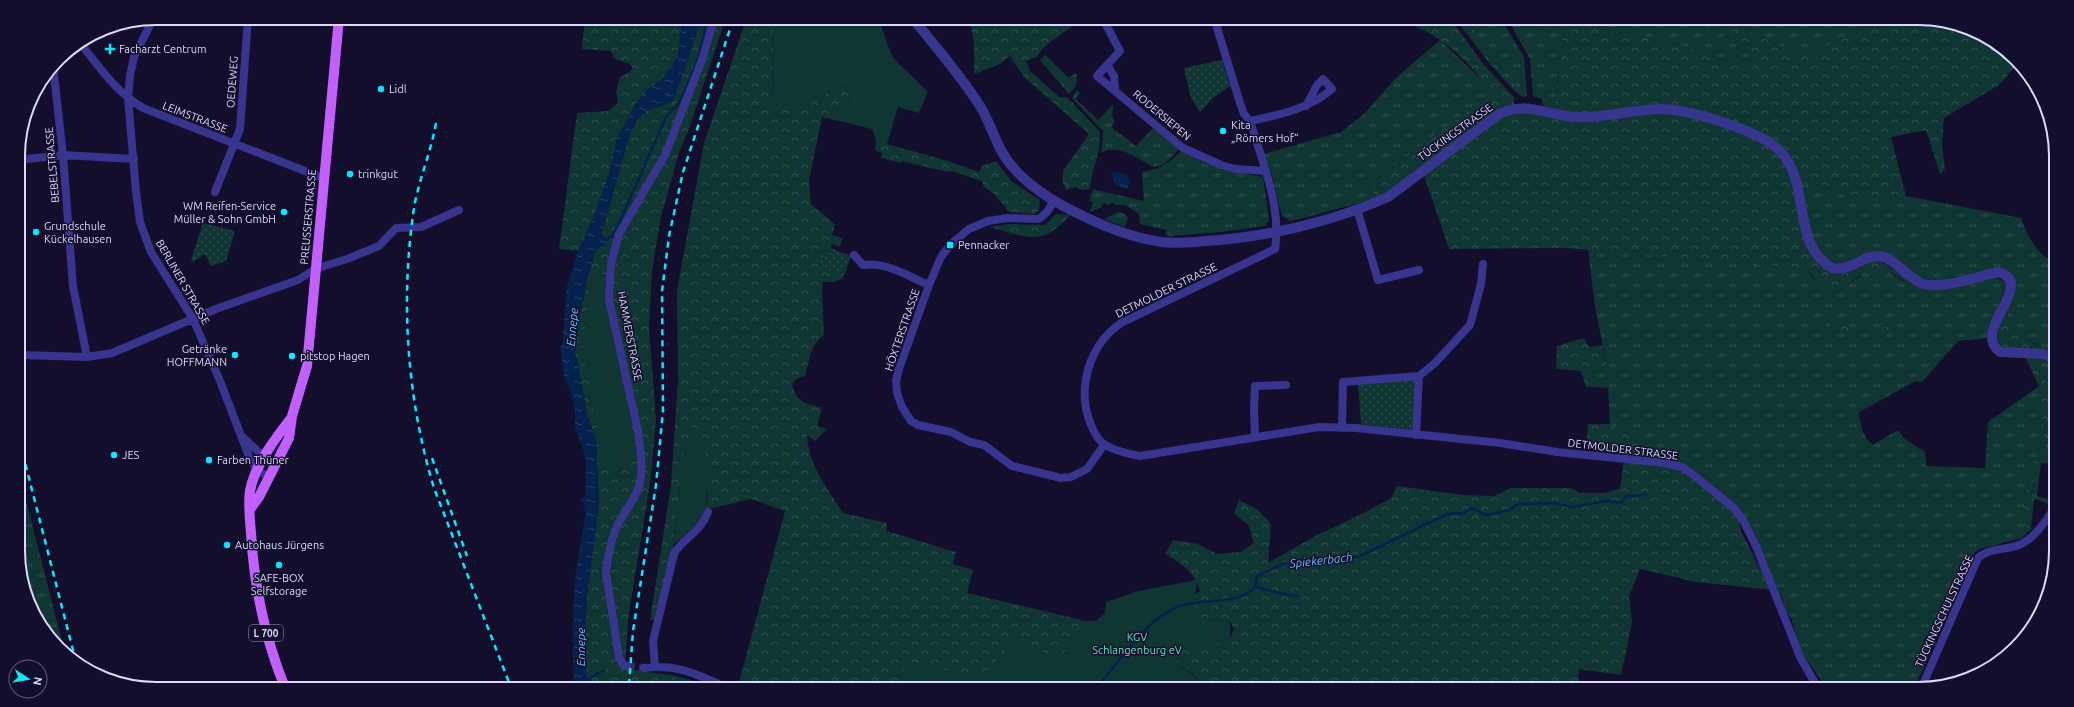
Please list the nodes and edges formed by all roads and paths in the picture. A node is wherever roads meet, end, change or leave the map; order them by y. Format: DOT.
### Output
graph roads {
  1 [pos="150,25"];
  2 [pos="247,25"];
  3 [pos="338,25"];
  4 [pos="712,25"];
  5 [pos="918,25"];
  6 [pos="1107,25"];
  7 [pos="1216,25"];
  8 [pos="83,47"];
  9 [pos="1107,64"];
  10 [pos="54,74"];
  11 [pos="1115,90"];
  12 [pos="128,98"];
  13 [pos="1306,106"];
  14 [pos="1250,121"];
  15 [pos="235,144"];
  16 [pos="63,155"];
  17 [pos="25,159"];
  18 [pos="134,159"];
  19 [pos="1265,171"];
  20 [pos="323,178"];
  21 [pos="216,192"];
  22 [pos="1054,201"];
  23 [pos="1357,209"];
  24 [pos="459,210"];
  25 [pos="1276,233"];
  26 [pos="854,255"];
  27 [pos="1483,264"];
  28 [pos="315,269"];
  29 [pos="1419,270"];
  30 [pos="929,285"];
  31 [pos="193,319"];
  32 [pos="25,355"];
  33 [pos="2049,356"];
  34 [pos="87,357"];
  35 [pos="1419,376"];
  36 [pos="1286,386"];
  37 [pos="292,416"];
  38 [pos="1342,428"];
  39 [pos="241,435"];
  40 [pos="1416,436"];
  41 [pos="1255,437"];
  42 [pos="1104,445"];
  43 [pos="265,457"];
  44 [pos="274,467"];
  45 [pos="257,470"];
  46 [pos="269,477"];
  47 [pos="251,508"];
  48 [pos="708,512"];
  49 [pos="2049,516"];
  50 [pos="627,666"];
  51 [pos="654,667"];
  52 [pos="644,668"];
  53 [pos="283,682"];
  54 [pos="713,682"];
  55 [pos="1815,682"];
  56 [pos="1923,682"];
  1 -- 12 [label="street, BERLINER STRASSE"];
  2 -- 15 [label="street, OEDEWEG"];
  3 -- 20 [label="main road, PREUSSERSTRASSE / L 700"];
  4 -- 50 [label="street, HAMMERSTRASSE"];
  5 -- 22 [label="street, TÜCKINGSTRASSE"];
  6 -- 9 [label="street, RODERSIEPEN"];
  7 -- 14 [label="street"];
  8 -- 12 [label="street, LEIMSTRASSE"];
  9 -- 11 [label="street"];
  9 -- 11 [label="street, RODERSIEPEN"];
  10 -- 16 [label="street, BEBELSTRASSE"];
  11 -- 19 [label="street, RODERSIEPEN"];
  12 -- 15 [label="street, LEIMSTRASSE"];
  12 -- 18 [label="street, BERLINER STRASSE"];
  13 -- 14 [label="street"];
  14 -- 19 [label="street"];
  15 -- 20 [label="street, LEIMSTRASSE"];
  15 -- 21 [label="street, OEDEWEG"];
  16 -- 17 [label="street"];
  16 -- 18 [label="street"];
  16 -- 34 [label="street, BEBELSTRASSE"];
  18 -- 31 [label="street, BERLINER STRASSE"];
  19 -- 25 [label="street"];
  20 -- 28 [label="main road, PREUSSERSTRASSE / L 700"];
  22 -- 25 [label="street, TÜCKINGSTRASSE"];
  22 -- 30 [label="street, HÖXTERSTRASSE"];
  23 -- 25 [label="street, TÜCKINGSTRASSE"];
  23 -- 29 [label="street"];
  23 -- 33 [label="street, TÜCKINGSTRASSE"];
  24 -- 28 [label="street"];
  25 -- 42 [label="street, DETMOLDER STRASSE"];
  26 -- 30 [label="street, HÖXTERSTRASSE"];
  27 -- 35 [label="street"];
  28 -- 31 [label="street"];
  28 -- 37 [label="main road, PREUSSERSTRASSE / L 700"];
  30 -- 42 [label="street, HÖXTERSTRASSE"];
  31 -- 34 [label="street"];
  31 -- 39 [label="street, BERLINER STRASSE"];
  32 -- 34 [label="street"];
  35 -- 38 [label="street"];
  35 -- 40 [label="street"];
  36 -- 41 [label="street"];
  37 -- 43 [label="main road, PREUSSERSTRASSE / L 700"];
  37 -- 44 [label="main road, PREUSSERSTRASSE / L 700"];
  38 -- 40 [label="street, DETMOLDER STRASSE"];
  38 -- 41 [label="street, DETMOLDER STRASSE"];
  39 -- 43 [label="street, BERLINER STRASSE"];
  39 -- 45 [label="street, BERLINER STRASSE"];
  40 -- 55 [label="street, DETMOLDER STRASSE"];
  41 -- 42 [label="street, DETMOLDER STRASSE"];
  43 -- 44 [label="street, BERLINER STRASSE"];
  43 -- 45 [label="main road, L 700"];
  44 -- 46 [label="main road, L 700"];
  45 -- 46 [label="street"];
  45 -- 47 [label="main road, L 700"];
  46 -- 47 [label="main road, L 700"];
  47 -- 53 [label="main road, L 700"];
  48 -- 51 [label="street"];
  49 -- 56 [label="street, TÜCKINGSCHULSTRASSE"];
  51 -- 52 [label="street"];
  51 -- 54 [label="street"];
}
